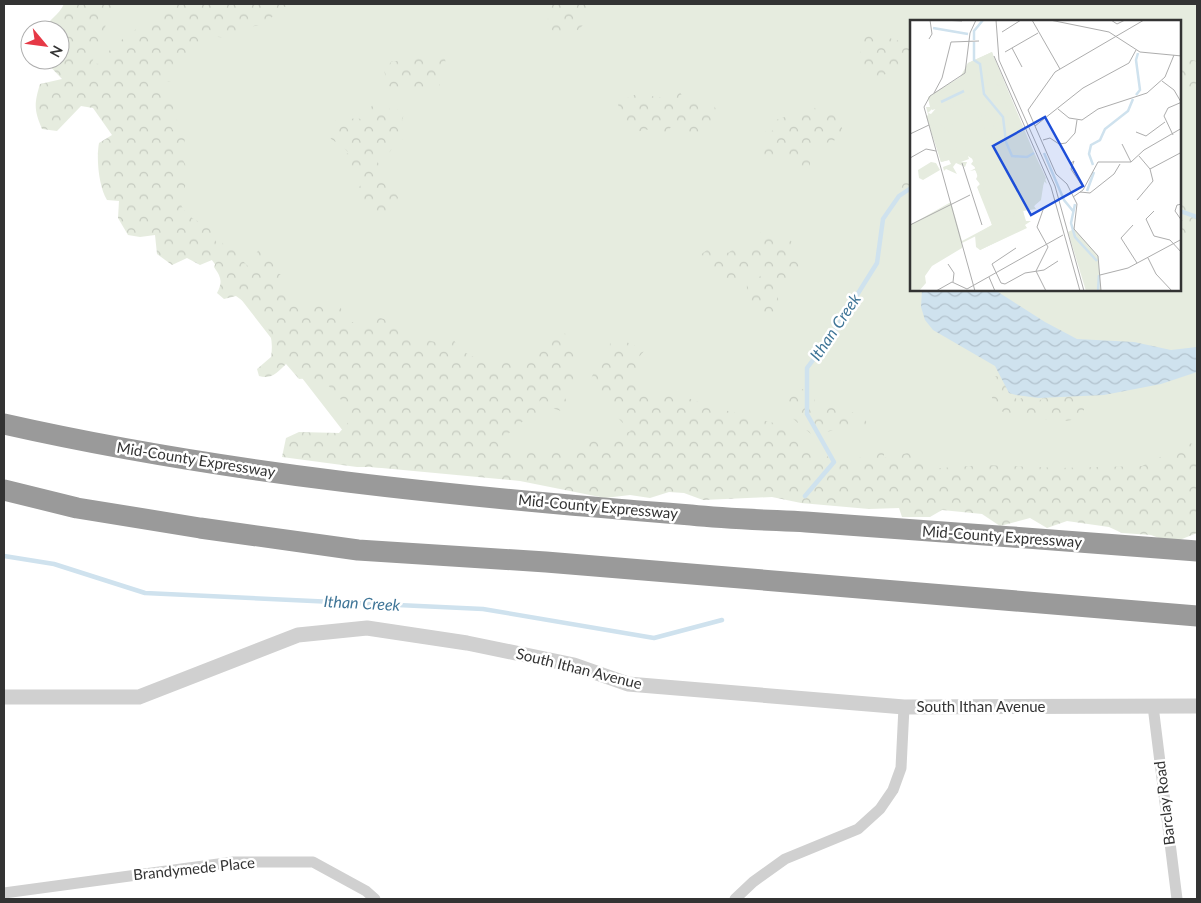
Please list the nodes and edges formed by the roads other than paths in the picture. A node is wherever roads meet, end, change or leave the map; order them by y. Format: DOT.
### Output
graph roads {
  1 [pos="4,424"];
  2 [pos="4,490"];
  3 [pos="1197,551"];
  4 [pos="1197,616"];
  5 [pos="4,697"];
  6 [pos="1153,706"];
  7 [pos="1197,706"];
  8 [pos="904,707"];
  9 [pos="4,893"];
  10 [pos="375,899"];
  11 [pos="735,899"];
  12 [pos="1177,899"];
  1 -- 3 [label="highway, Mid-County Expressway"];
  2 -- 4 [label="highway"];
  5 -- 8 [label="street, South Ithan Avenue"];
  6 -- 7 [label="street, South Ithan Avenue"];
  6 -- 8 [label="street, South Ithan Avenue"];
  6 -- 12 [label="street, Barclay Road"];
  8 -- 11 [label="street"];
  9 -- 10 [label="street, Brandymede Place"];
}
